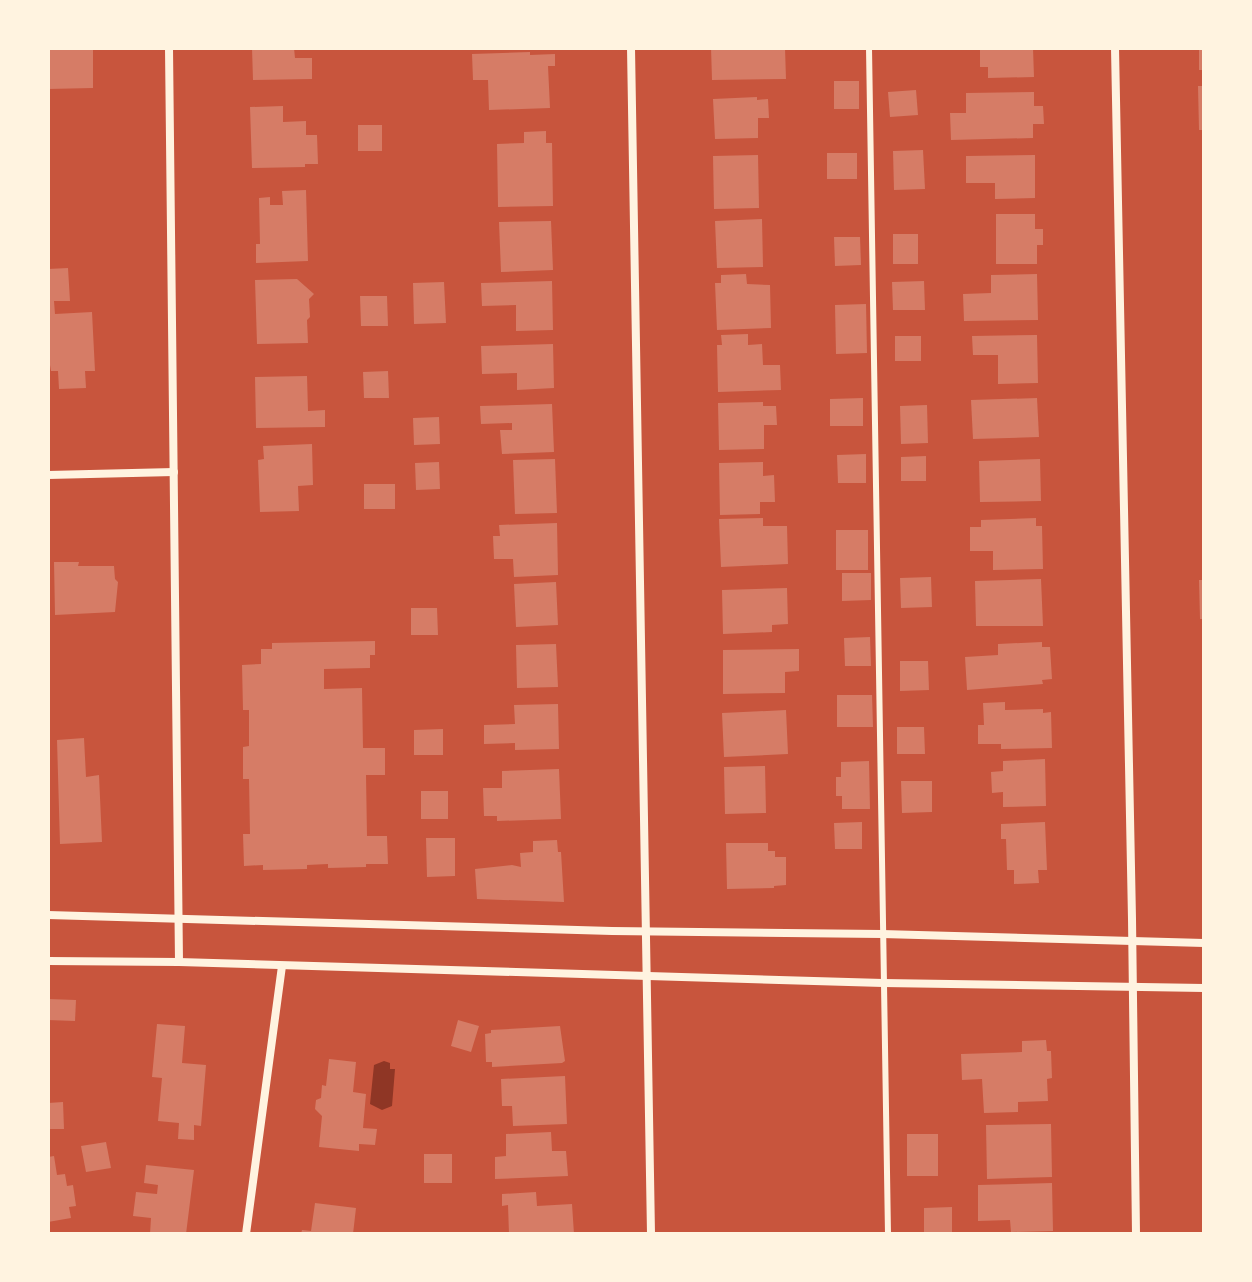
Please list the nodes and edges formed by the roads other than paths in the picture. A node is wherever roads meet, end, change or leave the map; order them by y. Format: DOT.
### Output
graph roads {
  1 [pos="169,48"];
  2 [pos="631,48"];
  3 [pos="869,48"];
  4 [pos="1115,48"];
  5 [pos="174,472"];
  6 [pos="48,475"];
  7 [pos="48,915"];
  8 [pos="179,918"];
  9 [pos="647,931"];
  10 [pos="882,934"];
  11 [pos="1132,942"];
  12 [pos="1204,943"];
  13 [pos="48,961"];
  14 [pos="179,962"];
  15 [pos="282,966"];
  16 [pos="647,976"];
  17 [pos="883,983"];
  18 [pos="1132,986"];
  19 [pos="1204,988"];
  20 [pos="246,1234"];
  21 [pos="651,1234"];
  22 [pos="888,1234"];
  23 [pos="1136,1234"];
  1 -- 5 [label="street"];
  2 -- 9 [label="street"];
  3 -- 10 [label="lane"];
  4 -- 11 [label="street"];
  5 -- 6 [label="street"];
  5 -- 8 [label="street"];
  7 -- 8 [label="street"];
  8 -- 9 [label="street"];
  8 -- 14 [label="street"];
  9 -- 10 [label="street"];
  9 -- 16 [label="street"];
  10 -- 11 [label="street"];
  10 -- 17 [label="lane"];
  11 -- 12 [label="street"];
  11 -- 18 [label="street"];
  13 -- 14 [label="street"];
  14 -- 15 [label="street"];
  15 -- 16 [label="street"];
  15 -- 20 [label="street"];
  16 -- 17 [label="street"];
  16 -- 21 [label="street"];
  17 -- 18 [label="street"];
  17 -- 22 [label="lane"];
  18 -- 19 [label="street"];
  18 -- 23 [label="street"];
}
